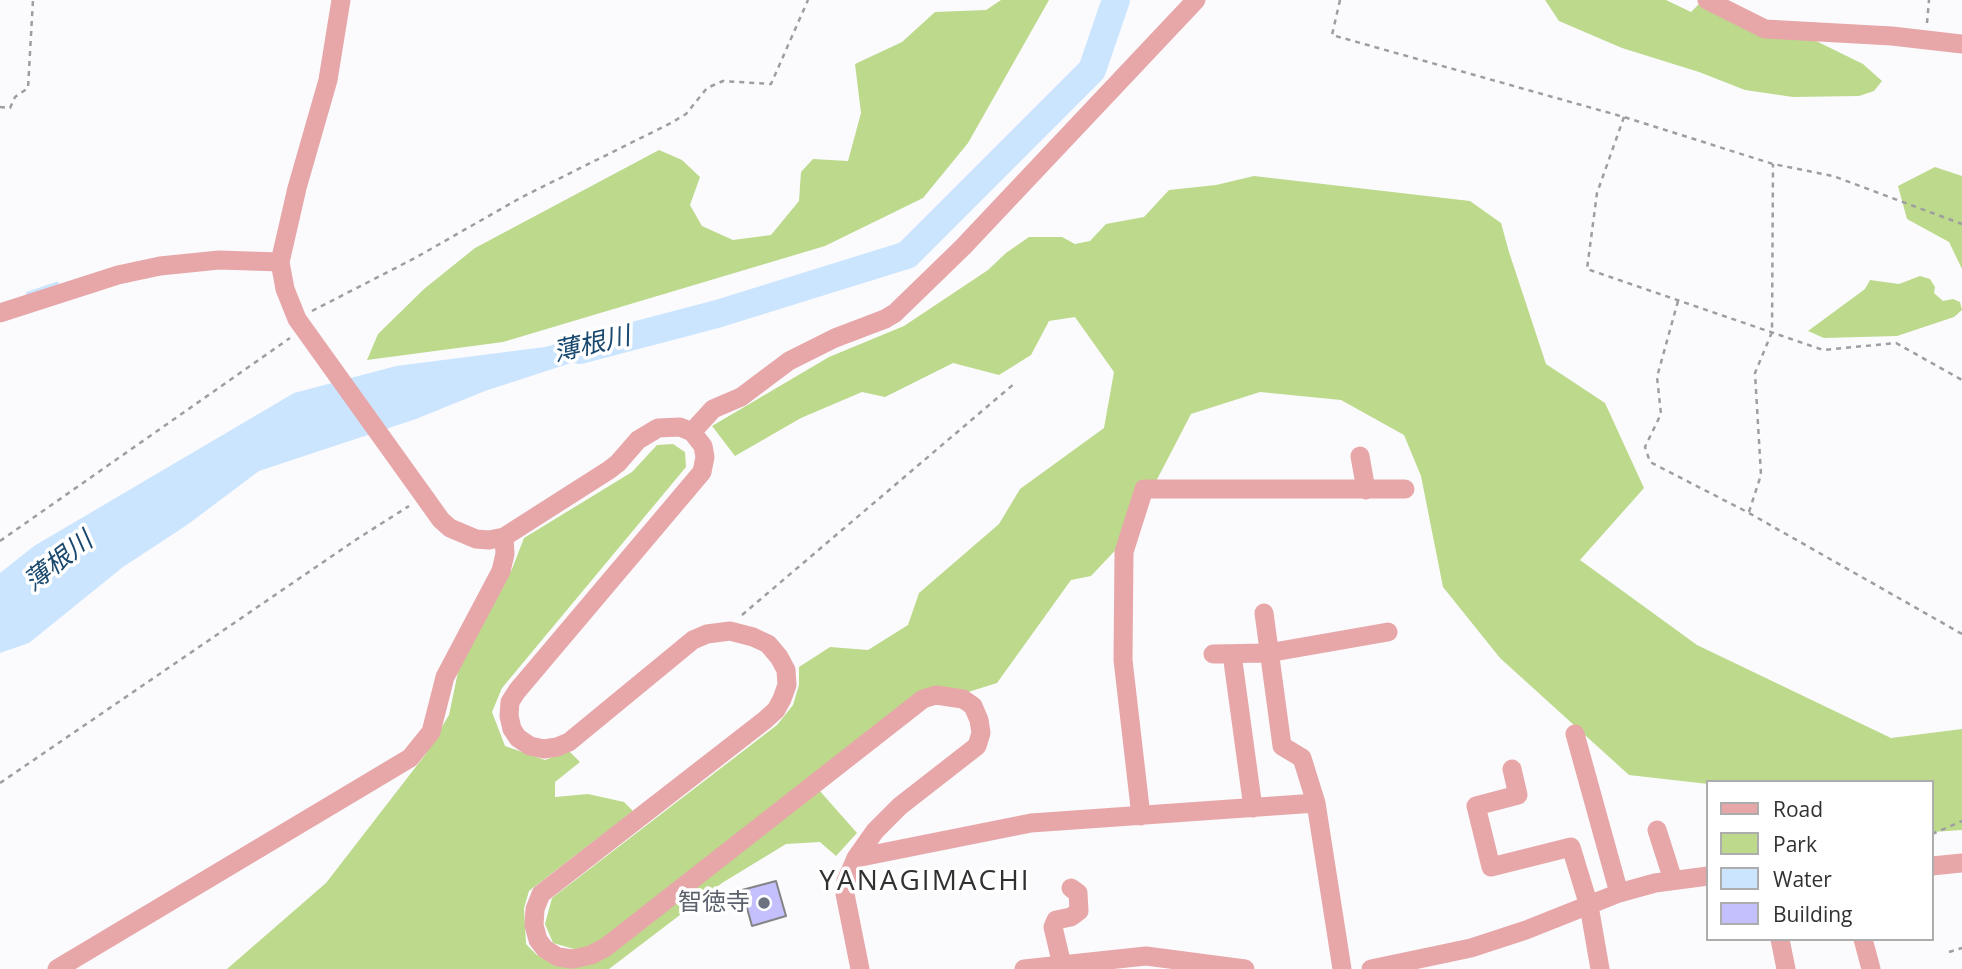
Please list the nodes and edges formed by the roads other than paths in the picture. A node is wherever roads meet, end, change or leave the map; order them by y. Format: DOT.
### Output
graph roads {
  1 [pos="341,0"];
  2 [pos="1196,0"];
  3 [pos="1707,0"];
  4 [pos="1962,44"];
  5 [pos="280,262"];
  6 [pos="0,313"];
  7 [pos="692,432"];
  8 [pos="1360,456"];
  9 [pos="1405,489"];
  10 [pos="1366,490"];
  11 [pos="504,537"];
  12 [pos="1264,613"];
  13 [pos="1388,632"];
  14 [pos="1268,653"];
  15 [pos="1575,734"];
  16 [pos="1512,769"];
  17 [pos="1316,803"];
  18 [pos="1253,808"];
  19 [pos="1142,816"];
  20 [pos="1657,830"];
  21 [pos="856,858"];
  22 [pos="1962,863"];
  23 [pos="1934,866"];
  24 [pos="1706,876"];
  25 [pos="1673,880"];
  26 [pos="1071,888"];
  27 [pos="1619,893"];
  28 [pos="1589,906"];
  29 [pos="1780,941"];
  30 [pos="1864,941"];
  31 [pos="1062,965"];
  32 [pos="1208,967"];
  33 [pos="57,969"];
  34 [pos="860,969"];
  35 [pos="1024,969"];
  36 [pos="1245,969"];
  37 [pos="1342,969"];
  38 [pos="1371,969"];
  39 [pos="1600,969"];
  40 [pos="1786,969"];
  41 [pos="1871,969"];
  1 -- 5 [label="street"];
  2 -- 7 [label="street"];
  3 -- 4 [label="street"];
  5 -- 6 [label="street"];
  5 -- 11 [label="street"];
  7 -- 11 [label="street"];
  7 -- 21 [label="street"];
  8 -- 10 [label="street"];
  9 -- 10 [label="street"];
  10 -- 19 [label="street"];
  11 -- 33 [label="street"];
  12 -- 14 [label="street"];
  13 -- 14 [label="street"];
  14 -- 17 [label="street"];
  14 -- 18 [label="street"];
  15 -- 27 [label="street"];
  16 -- 28 [label="street"];
  17 -- 18 [label="street"];
  17 -- 37 [label="street"];
  18 -- 19 [label="street"];
  19 -- 21 [label="street"];
  20 -- 25 [label="street"];
  21 -- 34 [label="street"];
  22 -- 23 [label="street"];
  24 -- 25 [label="street"];
  25 -- 27 [label="street"];
  26 -- 31 [label="street"];
  27 -- 28 [label="street"];
  28 -- 38 [label="street"];
  28 -- 39 [label="street"];
  29 -- 40 [label="street"];
  30 -- 41 [label="street"];
  31 -- 32 [label="street"];
  31 -- 35 [label="street"];
  32 -- 36 [label="street"];
}
